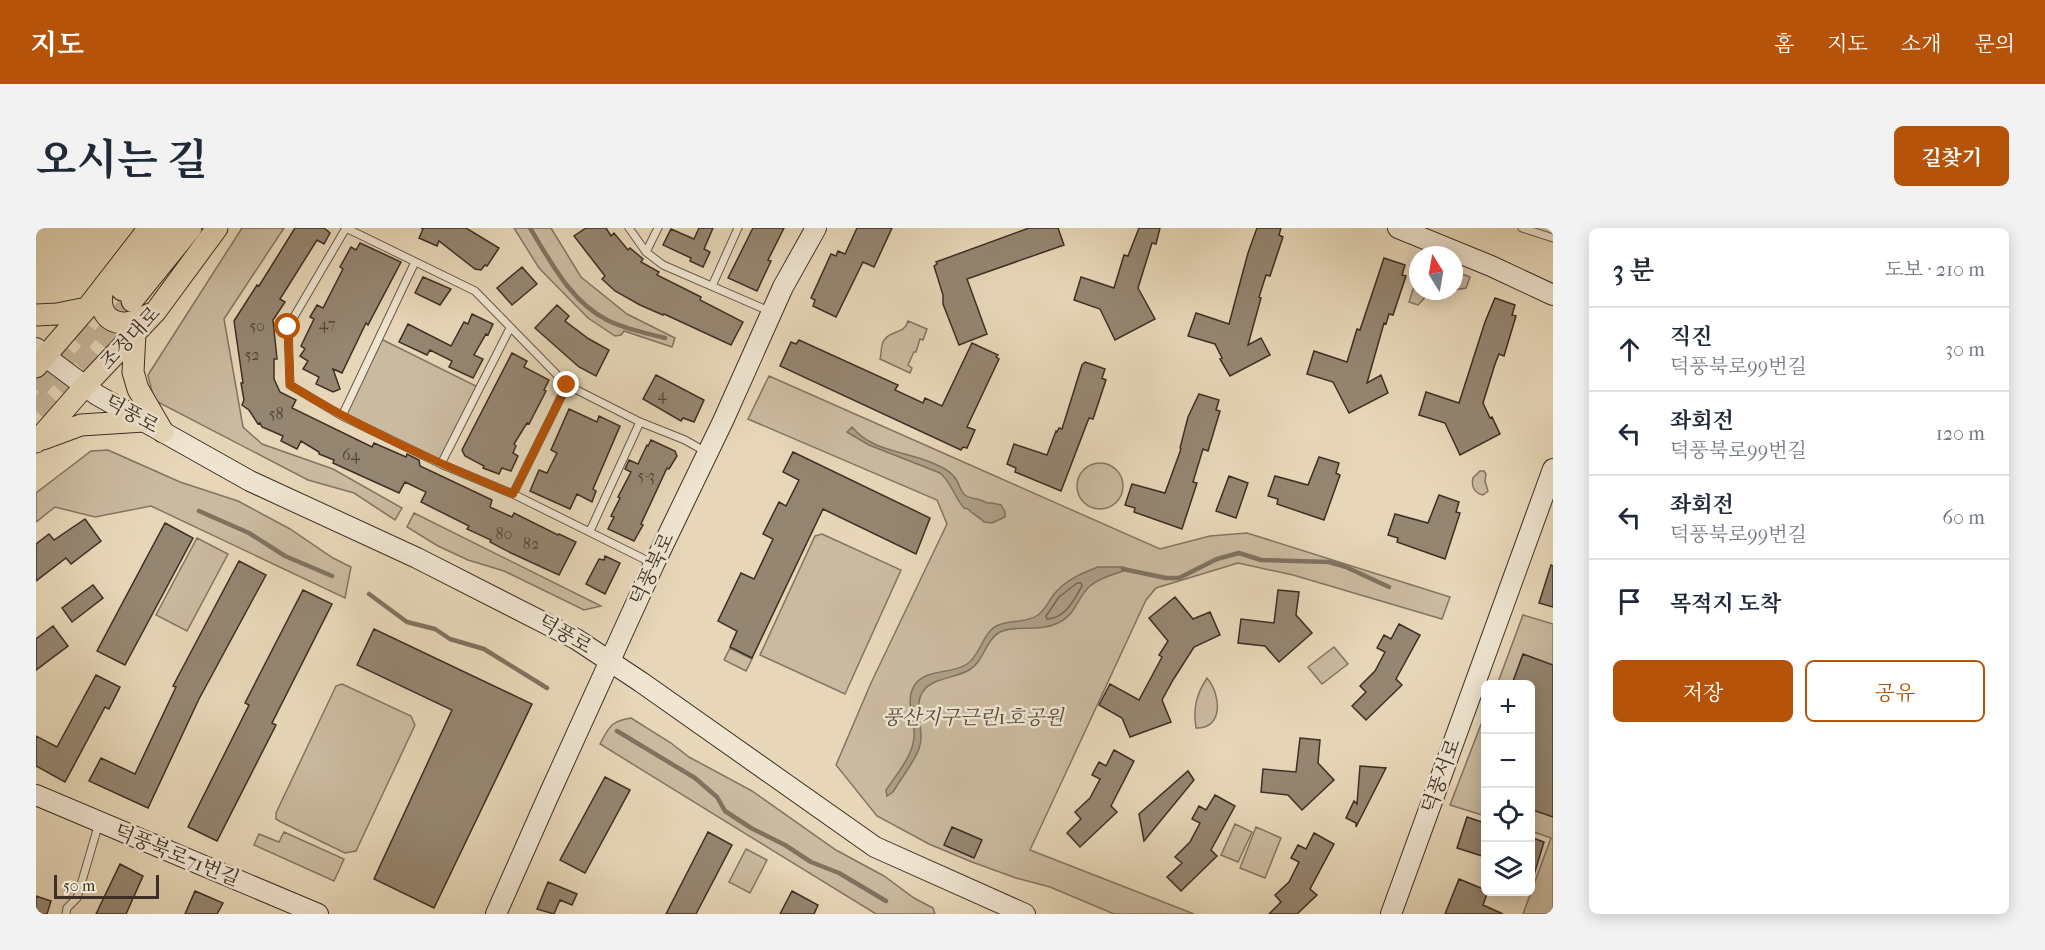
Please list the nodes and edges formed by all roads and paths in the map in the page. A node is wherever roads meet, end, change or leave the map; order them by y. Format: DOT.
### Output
graph roads {
  1 [pos="149,228"];
  2 [pos="169,228"];
  3 [pos="191,228"];
  4 [pos="216,228"];
  5 [pos="346,228"];
  6 [pos="629,228"];
  7 [pos="658,228"];
  8 [pos="738,228"];
  9 [pos="816,228"];
  10 [pos="1398,228"];
  11 [pos="1522,228"];
  12 [pos="1553,238"];
  13 [pos="646,252"];
  14 [pos="415,262"];
  15 [pos="712,286"];
  16 [pos="119,293"];
  17 [pos="1553,296"];
  18 [pos="87,308"];
  19 [pos="156,311"];
  20 [pos="771,312"];
  21 [pos="36,315"];
  22 [pos="510,328"];
  23 [pos="135,333"];
  24 [pos="39,357"];
  25 [pos="567,385"];
  26 [pos="85,386"];
  27 [pos="342,416"];
  28 [pos="640,422"];
  29 [pos="154,427"];
  30 [pos="36,442"];
  31 [pos="708,453"];
  32 [pos="441,464"];
  33 [pos="1553,469"];
  34 [pos="513,494"];
  35 [pos="590,531"];
  36 [pos="654,564"];
  37 [pos="610,661"];
  38 [pos="36,795"];
  39 [pos="99,823"];
  40 [pos="66,914"];
  41 [pos="318,914"];
  42 [pos="496,914"];
  43 [pos="1025,914"];
  44 [pos="1391,914"];
  1 -- 16 [label="main road, 조정대로"];
  2 -- 16 [label="main road, 조정대로"];
  3 -- 16 [label="main road, 조정대로"];
  4 -- 19 [label="main road, 조정대로"];
  5 -- 14 [label="lane"];
  5 -- 27 [label="lane"];
  6 -- 13 [label="lane"];
  7 -- 13 [label="lane"];
  8 -- 15 [label="lane"];
  9 -- 20 [label="street, 덕풍북로"];
  10 -- 17 [label="street"];
  11 -- 12 [label="lane"];
  13 -- 15 [label="lane"];
  14 -- 22 [label="lane"];
  14 -- 27 [label="lane"];
  15 -- 20 [label="lane"];
  16 -- 18 [label="main road, 조정대로"];
  16 -- 19 [label="main road"];
  18 -- 21 [label="main road"];
  18 -- 24 [label="main road, 조정대로"];
  19 -- 23 [label="main road, 조정대로"];
  20 -- 31 [label="street, 덕풍북로"];
  22 -- 25 [label="lane"];
  22 -- 32 [label="lane"];
  23 -- 26 [label="main road, 조정대로"];
  23 -- 29 [label="main road"];
  24 -- 26 [label="street, 덕풍로"];
  25 -- 28 [label="lane"];
  25 -- 34 [label="lane"];
  26 -- 29 [label="street, 덕풍로"];
  26 -- 30 [label="main road, 조정대로"];
  27 -- 32 [label="lane"];
  28 -- 31 [label="lane"];
  28 -- 35 [label="lane"];
  29 -- 30 [label="main road"];
  29 -- 37 [label="street, 덕풍로"];
  31 -- 36 [label="street, 덕풍북로"];
  32 -- 34 [label="lane"];
  33 -- 44 [label="street, 덕풍서로"];
  34 -- 35 [label="lane"];
  35 -- 36 [label="lane"];
  36 -- 37 [label="street, 덕풍북로"];
  37 -- 42 [label="street, 덕풍북로"];
  37 -- 43 [label="street, 덕풍로"];
  38 -- 39 [label="street, 덕풍북로71번길"];
  39 -- 40 [label="lane"];
  39 -- 41 [label="street, 덕풍북로71번길"];
}
